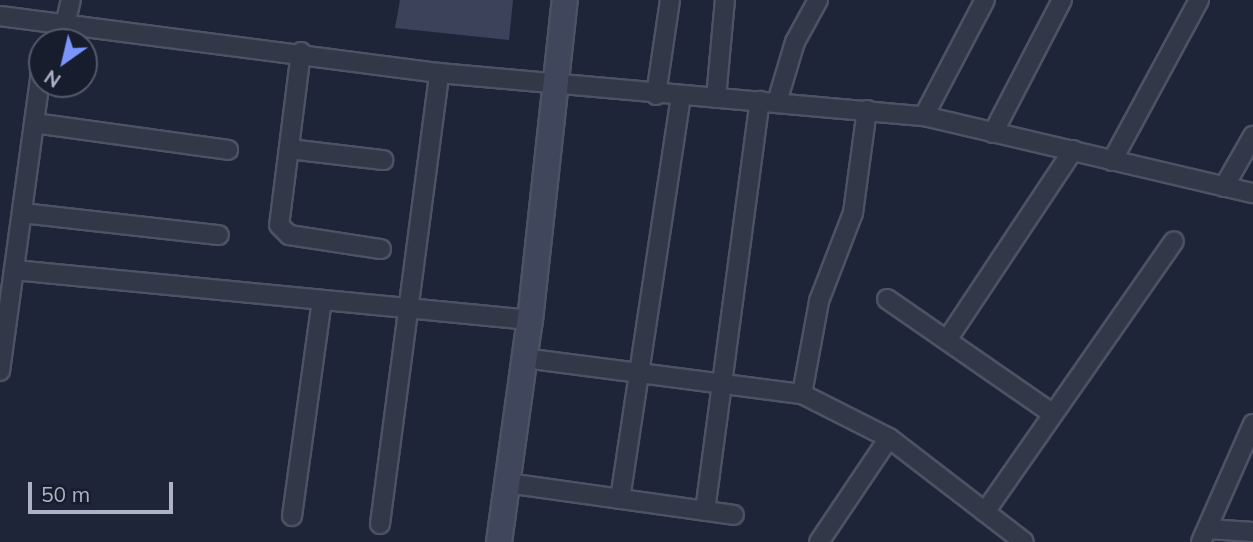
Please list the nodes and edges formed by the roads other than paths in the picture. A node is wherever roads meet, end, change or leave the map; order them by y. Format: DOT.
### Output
graph roads {
  1 [pos="71,0"];
  2 [pos="565,0"];
  3 [pos="670,0"];
  4 [pos="725,0"];
  5 [pos="818,0"];
  6 [pos="985,0"];
  7 [pos="1062,0"];
  8 [pos="1199,0"];
  9 [pos="0,16"];
  10 [pos="42,28"];
  11 [pos="54,28"];
  12 [pos="98,35"];
  13 [pos="301,52"];
  14 [pos="439,73"];
  15 [pos="555,84"];
  16 [pos="656,95"];
  17 [pos="681,97"];
  18 [pos="37,98"];
  19 [pos="716,99"];
  20 [pos="769,102"];
  21 [pos="867,110"];
  22 [pos="924,116"];
  23 [pos="34,123"];
  24 [pos="993,133"];
  25 [pos="1253,136"];
  26 [pos="289,149"];
  27 [pos="228,150"];
  28 [pos="1073,150"];
  29 [pos="383,160"];
  30 [pos="1112,161"];
  31 [pos="1224,187"];
  32 [pos="1253,193"];
  33 [pos="22,214"];
  34 [pos="219,235"];
  35 [pos="1174,242"];
  36 [pos="381,249"];
  37 [pos="14,270"];
  38 [pos="887,299"];
  39 [pos="322,300"];
  40 [pos="408,308"];
  41 [pos="530,320"];
  42 [pos="947,340"];
  43 [pos="524,358"];
  44 [pos="0,371"];
  45 [pos="639,372"];
  46 [pos="722,385"];
  47 [pos="802,394"];
  48 [pos="1053,414"];
  49 [pos="1253,424"];
  50 [pos="888,438"];
  51 [pos="507,483"];
  52 [pos="620,499"];
  53 [pos="705,511"];
  54 [pos="985,512"];
  55 [pos="734,515"];
  56 [pos="292,516"];
  57 [pos="380,524"];
  58 [pos="1253,532"];
  59 [pos="1205,536"];
  60 [pos="499,542"];
  61 [pos="819,542"];
  62 [pos="1024,542"];
  1 -- 11 [label="street"];
  2 -- 15 [label="street"];
  3 -- 16 [label="street"];
  4 -- 19 [label="street"];
  5 -- 20 [label="street"];
  6 -- 22 [label="street"];
  7 -- 24 [label="street"];
  8 -- 30 [label="street"];
  9 -- 10 [label="street"];
  12 -- 13 [label="street"];
  13 -- 14 [label="street"];
  13 -- 26 [label="street"];
  14 -- 15 [label="street"];
  14 -- 40 [label="street"];
  15 -- 16 [label="street"];
  15 -- 41 [label="street"];
  16 -- 17 [label="street"];
  17 -- 19 [label="street"];
  17 -- 45 [label="street"];
  18 -- 23 [label="street"];
  19 -- 20 [label="street"];
  20 -- 21 [label="street"];
  20 -- 46 [label="street"];
  21 -- 22 [label="street"];
  21 -- 47 [label="street"];
  22 -- 24 [label="street"];
  23 -- 27 [label="street"];
  23 -- 33 [label="street"];
  24 -- 28 [label="street"];
  25 -- 31 [label="street"];
  26 -- 29 [label="street"];
  26 -- 36 [label="street"];
  28 -- 30 [label="street"];
  28 -- 42 [label="street"];
  30 -- 31 [label="street"];
  31 -- 32 [label="street"];
  33 -- 34 [label="street"];
  33 -- 37 [label="street"];
  35 -- 48 [label="street"];
  37 -- 39 [label="street"];
  37 -- 44 [label="street"];
  38 -- 42 [label="street"];
  39 -- 40 [label="street"];
  39 -- 56 [label="street"];
  40 -- 41 [label="street"];
  40 -- 57 [label="street"];
  41 -- 43 [label="street"];
  42 -- 48 [label="street"];
  43 -- 45 [label="street"];
  43 -- 51 [label="street"];
  45 -- 46 [label="street"];
  45 -- 52 [label="street"];
  46 -- 47 [label="street"];
  46 -- 53 [label="street"];
  47 -- 50 [label="street"];
  48 -- 54 [label="street"];
  49 -- 59 [label="street"];
  50 -- 54 [label="street"];
  50 -- 61 [label="street"];
  51 -- 52 [label="street"];
  51 -- 60 [label="street"];
  52 -- 53 [label="street"];
  53 -- 55 [label="street"];
  54 -- 62 [label="street"];
  58 -- 59 [label="street"];
}
